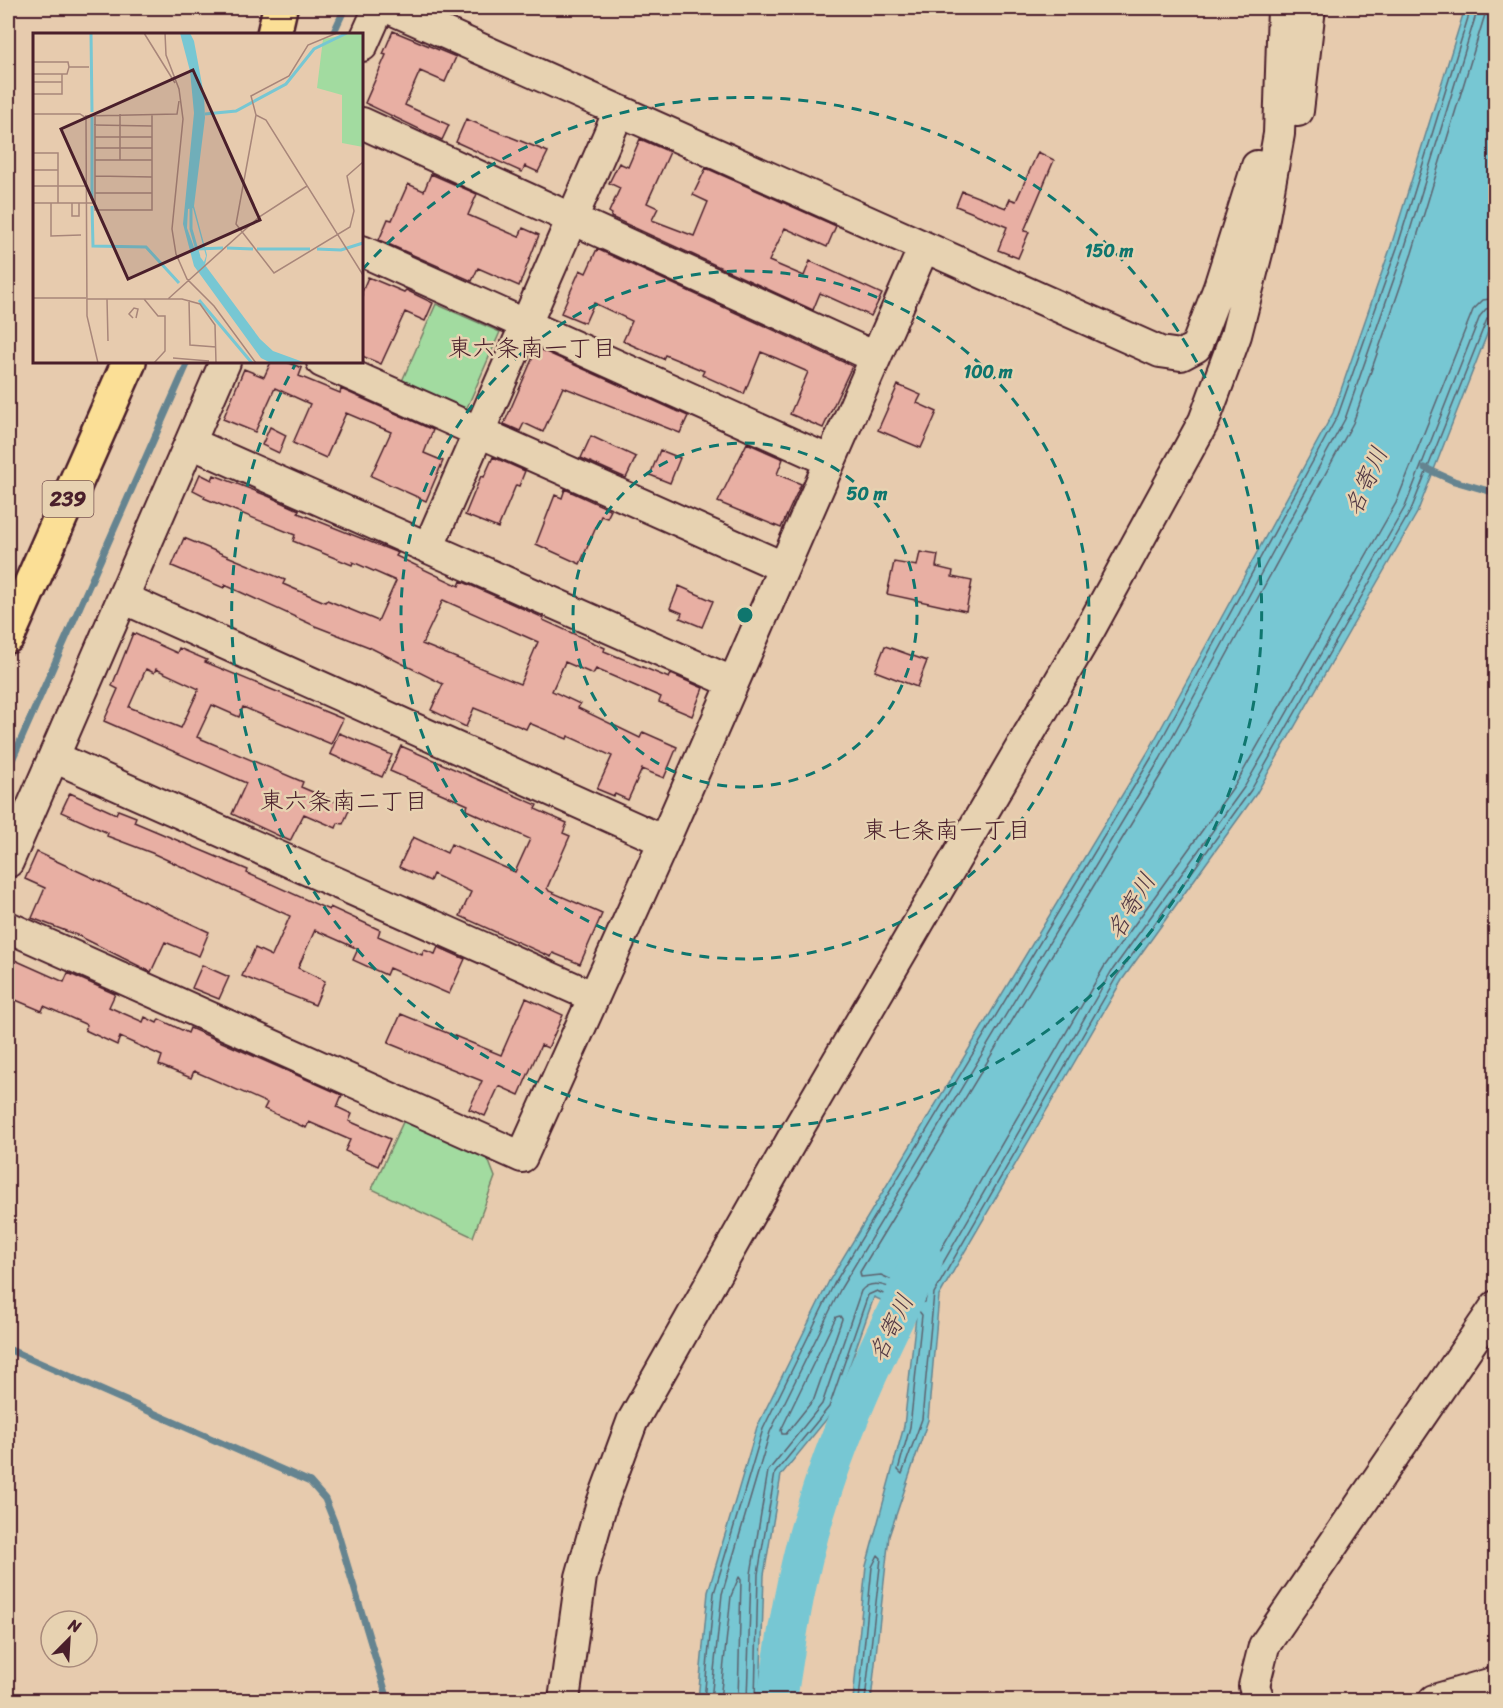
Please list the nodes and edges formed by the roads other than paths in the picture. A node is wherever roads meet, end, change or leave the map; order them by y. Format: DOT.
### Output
graph roads {
  1 [pos="280,8"];
  2 [pos="379,8"];
  3 [pos="389,8"];
  4 [pos="1283,8"];
  5 [pos="1310,8"];
  6 [pos="274,33"];
  7 [pos="363,43"];
  8 [pos="619,111"];
  9 [pos="363,123"];
  10 [pos="1279,134"];
  11 [pos="572,219"];
  12 [pos="924,247"];
  13 [pos="363,251"];
  14 [pos="526,324"];
  15 [pos="875,357"];
  16 [pos="129,363"];
  17 [pos="225,363"];
  18 [pos="324,363"];
  19 [pos="479,432"];
  20 [pos="191,443"];
  21 [pos="830,461"];
  22 [pos="429,546"];
  23 [pos="783,567"];
  24 [pos="123,598"];
  25 [pos="8,636"];
  26 [pos="732,682"];
  27 [pos="54,757"];
  28 [pos="664,841"];
  29 [pos="9,853"];
  30 [pos="8,927"];
  31 [pos="594,997"];
  32 [pos="1496,1306"];
  33 [pos="1496,1682"];
  34 [pos="564,1701"];
  35 [pos="1259,1701"];
  36 [pos="1434,1701"];
  1 -- 6 [label="highway"];
  2 -- 7 [label="street"];
  3 -- 8 [label="street"];
  4 -- 10 [label="street"];
  5 -- 10 [label="street"];
  8 -- 11 [label="street"];
  8 -- 12 [label="street"];
  9 -- 11 [label="street"];
  10 -- 12 [label="street"];
  10 -- 34 [label="street"];
  11 -- 14 [label="street"];
  11 -- 15 [label="street"];
  12 -- 15 [label="street"];
  13 -- 14 [label="street"];
  14 -- 19 [label="street"];
  14 -- 21 [label="street"];
  15 -- 21 [label="street"];
  16 -- 25 [label="highway, 239"];
  17 -- 20 [label="street"];
  18 -- 19 [label="street"];
  19 -- 22 [label="street"];
  19 -- 23 [label="street"];
  20 -- 22 [label="street"];
  20 -- 24 [label="street"];
  21 -- 23 [label="street"];
  22 -- 26 [label="street"];
  23 -- 26 [label="street"];
  24 -- 27 [label="street"];
  24 -- 28 [label="street"];
  26 -- 28 [label="street"];
  27 -- 29 [label="street"];
  27 -- 31 [label="street"];
  28 -- 31 [label="street"];
  30 -- 31 [label="street"];
  32 -- 35 [label="street"];
  33 -- 36 [label="street"];
}
